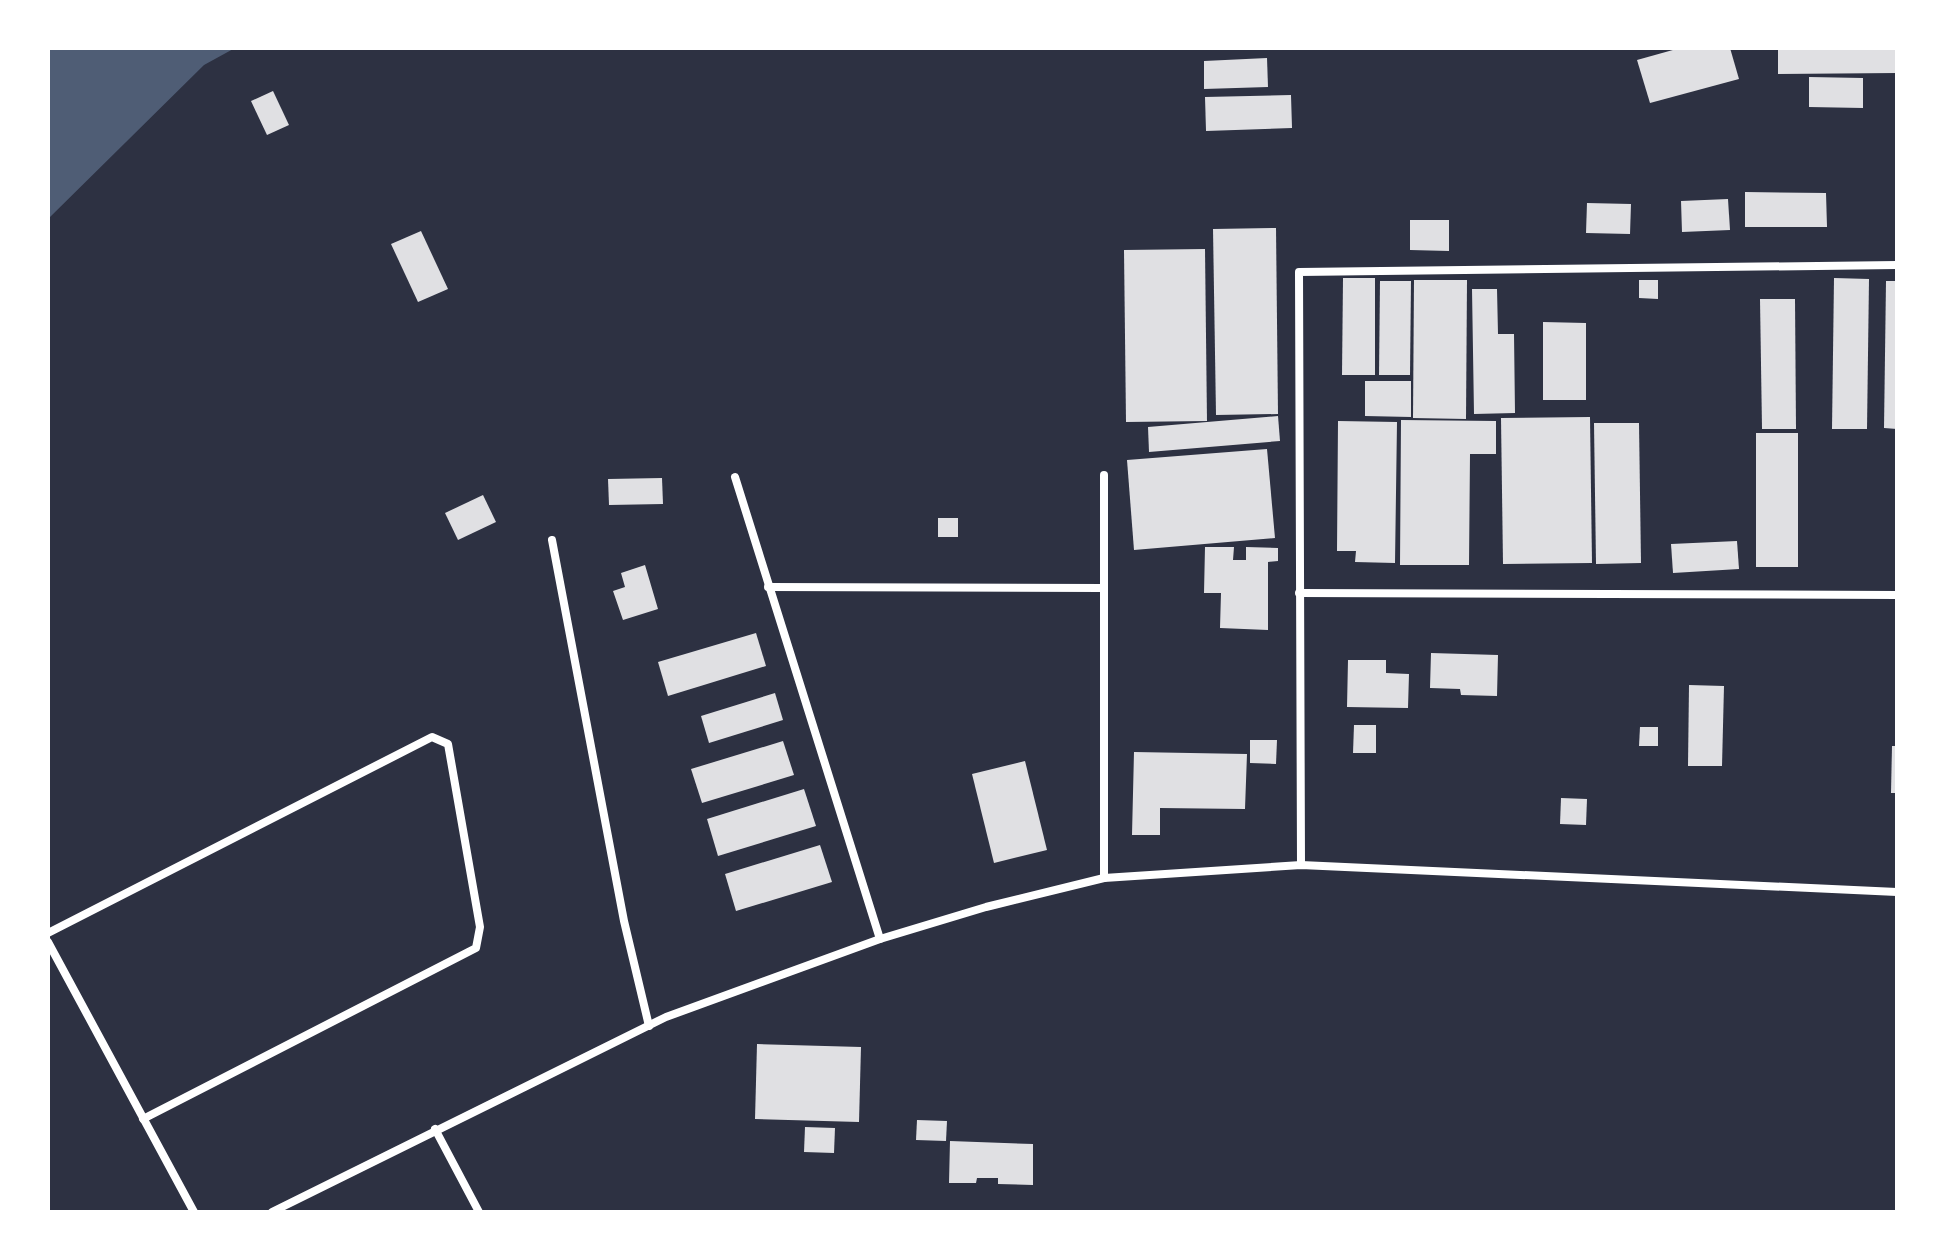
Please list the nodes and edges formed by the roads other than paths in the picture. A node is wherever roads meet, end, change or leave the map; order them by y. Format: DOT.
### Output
graph roads {
  1 [pos="1897,265"];
  2 [pos="1104,475"];
  3 [pos="735,477"];
  4 [pos="552,540"];
  5 [pos="768,587"];
  6 [pos="1103,588"];
  7 [pos="1299,593"];
  8 [pos="1897,595"];
  9 [pos="1301,865"];
  10 [pos="1104,878"];
  11 [pos="1897,892"];
  12 [pos="48,933"];
  13 [pos="880,939"];
  14 [pos="48,942"];
  15 [pos="649,1026"];
  16 [pos="143,1119"];
  17 [pos="435,1129"];
  18 [pos="194,1212"];
  19 [pos="272,1212"];
  20 [pos="479,1212"];
  1 -- 7 [label="street"];
  2 -- 6 [label="street"];
  3 -- 5 [label="street"];
  4 -- 15 [label="street"];
  5 -- 6 [label="street"];
  5 -- 13 [label="street"];
  6 -- 10 [label="street"];
  7 -- 8 [label="street"];
  7 -- 9 [label="street"];
  9 -- 10 [label="street"];
  9 -- 11 [label="street"];
  10 -- 13 [label="street"];
  12 -- 16 [label="street"];
  13 -- 15 [label="street"];
  14 -- 16 [label="street"];
  15 -- 17 [label="street"];
  16 -- 18 [label="street"];
  17 -- 19 [label="street"];
  17 -- 20 [label="street"];
}
